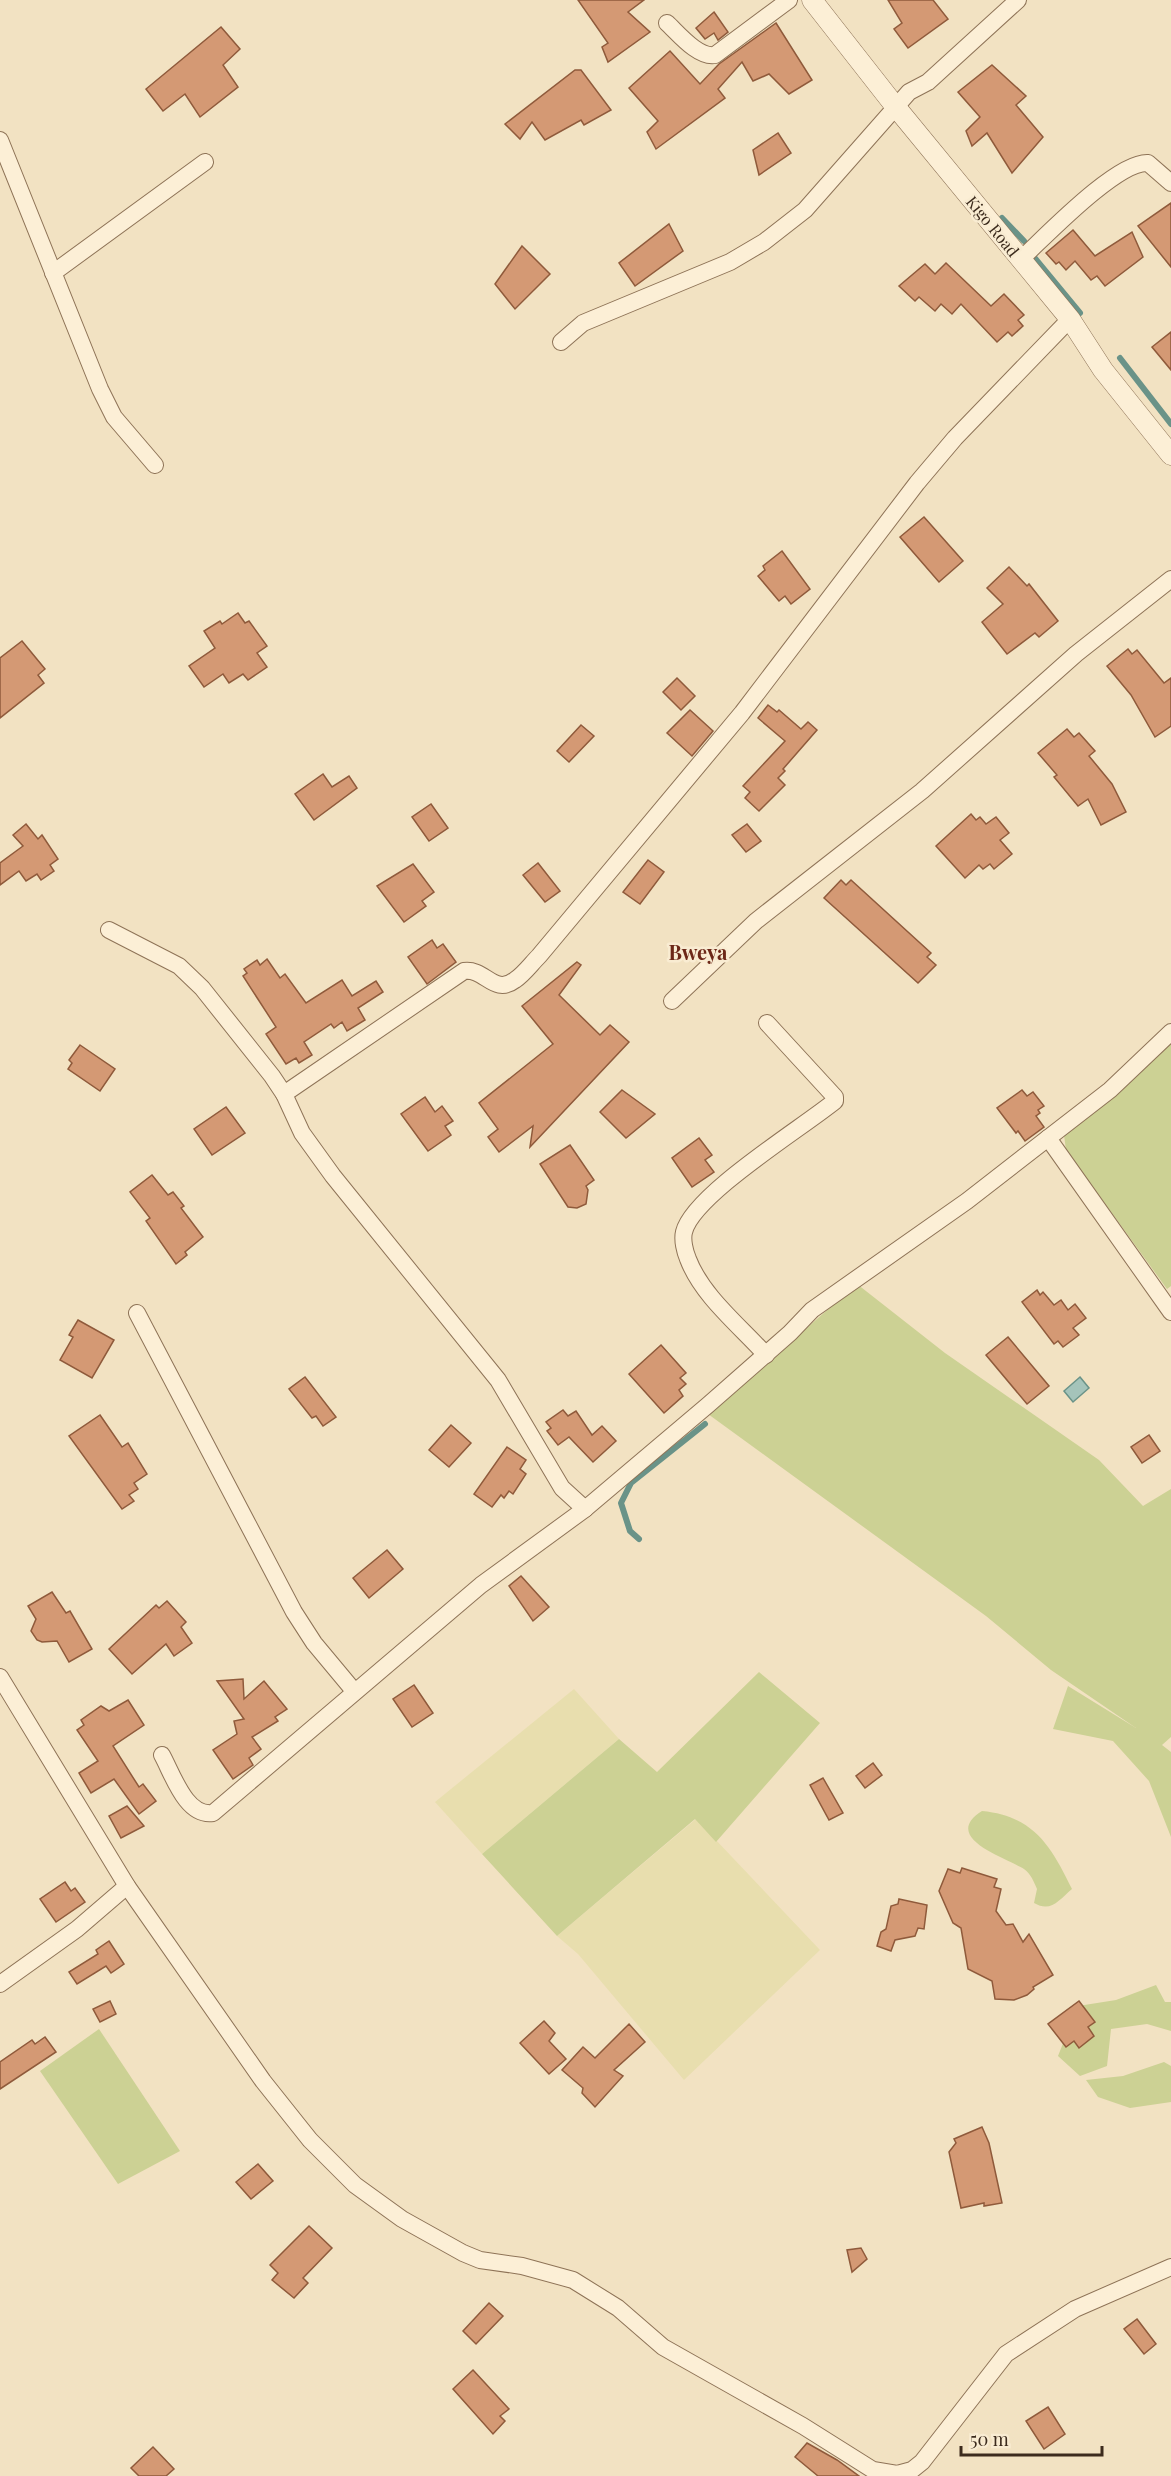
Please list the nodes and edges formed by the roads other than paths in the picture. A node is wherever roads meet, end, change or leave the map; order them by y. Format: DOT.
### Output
graph roads {
  1 [pos="789,0"];
  2 [pos="812,0"];
  3 [pos="1018,0"];
  4 [pos="667,23"];
  5 [pos="895,106"];
  6 [pos="0,140"];
  7 [pos="205,162"];
  8 [pos="1171,183"];
  9 [pos="1021,259"];
  10 [pos="53,273"];
  11 [pos="1070,319"];
  12 [pos="561,342"];
  13 [pos="1171,455"];
  14 [pos="155,465"];
  15 [pos="1171,579"];
  16 [pos="110,930"];
  17 [pos="672,1001"];
  18 [pos="767,1023"];
  19 [pos="1171,1032"];
  20 [pos="284,1094"];
  21 [pos="1048,1138"];
  22 [pos="1171,1312"];
  23 [pos="137,1313"];
  24 [pos="766,1355"];
  25 [pos="585,1509"];
  26 [pos="0,1677"];
  27 [pos="354,1691"];
  28 [pos="162,1755"];
  29 [pos="127,1886"];
  30 [pos="0,1984"];
  31 [pos="1171,2267"];
  1 -- 4 [label="street"];
  2 -- 5 [label="street, Kigo Road"];
  3 -- 5 [label="street"];
  5 -- 9 [label="street, Kigo Road"];
  5 -- 12 [label="street"];
  6 -- 10 [label="street"];
  7 -- 10 [label="street"];
  8 -- 9 [label="street"];
  9 -- 11 [label="street, Kigo Road"];
  10 -- 14 [label="street"];
  11 -- 13 [label="street, Kigo Road"];
  11 -- 20 [label="street"];
  15 -- 17 [label="street"];
  16 -- 20 [label="street"];
  18 -- 24 [label="street"];
  19 -- 21 [label="street"];
  20 -- 25 [label="street"];
  21 -- 22 [label="street"];
  21 -- 24 [label="street"];
  23 -- 27 [label="street"];
  24 -- 25 [label="street"];
  25 -- 27 [label="street"];
  26 -- 29 [label="street"];
  27 -- 28 [label="street"];
  29 -- 30 [label="street"];
  29 -- 31 [label="street"];
}
